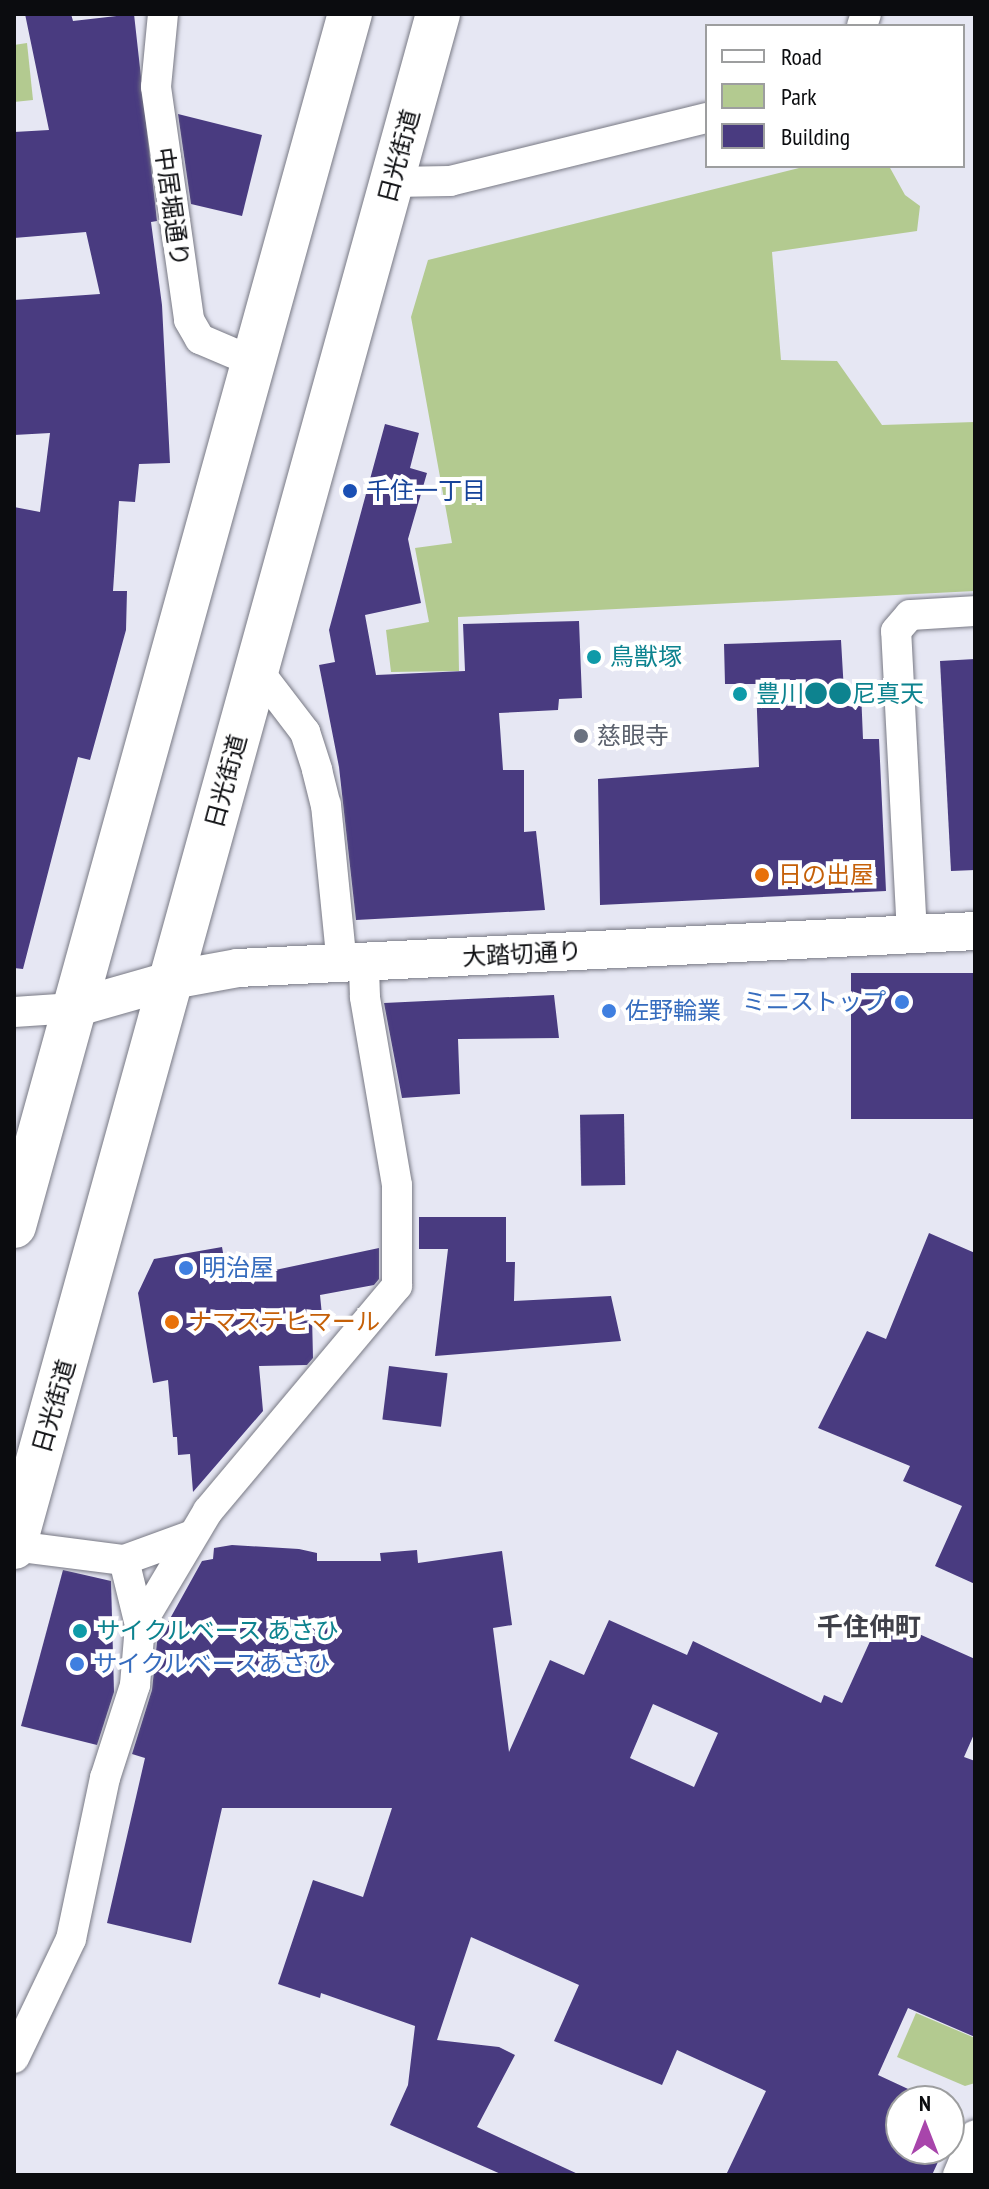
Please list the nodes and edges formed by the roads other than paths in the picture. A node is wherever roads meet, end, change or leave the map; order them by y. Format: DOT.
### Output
graph roads {
  1 [pos="163,14"];
  2 [pos="350,14"];
  3 [pos="438,14"];
  4 [pos="705,118"];
  5 [pos="392,182"];
  6 [pos="254,362"];
  7 [pos="975,611"];
  8 [pos="256,668"];
  9 [pos="975,931"];
  10 [pos="912,934"];
  11 [pos="353,963"];
  12 [pos="172,980"];
  13 [pos="74,1008"];
  14 [pos="14,1012"];
  15 [pos="14,1226"];
  16 [pos="190,1536"];
  17 [pos="14,1547"];
  18 [pos="124,1560"];
  19 [pos="140,1625"];
  20 [pos="14,2058"];
  21 [pos="975,2135"];
  22 [pos="958,2175"];
  1 -- 6 [label="street, 中居堀通り"];
  2 -- 6 [label="highway"];
  3 -- 5 [label="highway, 日光街道"];
  4 -- 5 [label="street"];
  5 -- 8 [label="highway, 日光街道"];
  6 -- 13 [label="highway"];
  7 -- 10 [label="street"];
  8 -- 11 [label="street"];
  8 -- 12 [label="highway, 日光街道"];
  9 -- 10 [label="street, 大踏切通り"];
  10 -- 11 [label="street, 大踏切通り"];
  11 -- 12 [label="street, 大踏切通り"];
  11 -- 16 [label="street"];
  12 -- 13 [label="street, 大踏切通り"];
  12 -- 17 [label="highway, 日光街道"];
  13 -- 14 [label="street"];
  13 -- 15 [label="highway"];
  16 -- 18 [label="street"];
  16 -- 19 [label="street"];
  17 -- 18 [label="street"];
  18 -- 19 [label="street"];
  19 -- 20 [label="street"];
  21 -- 22 [label="street"];
}
